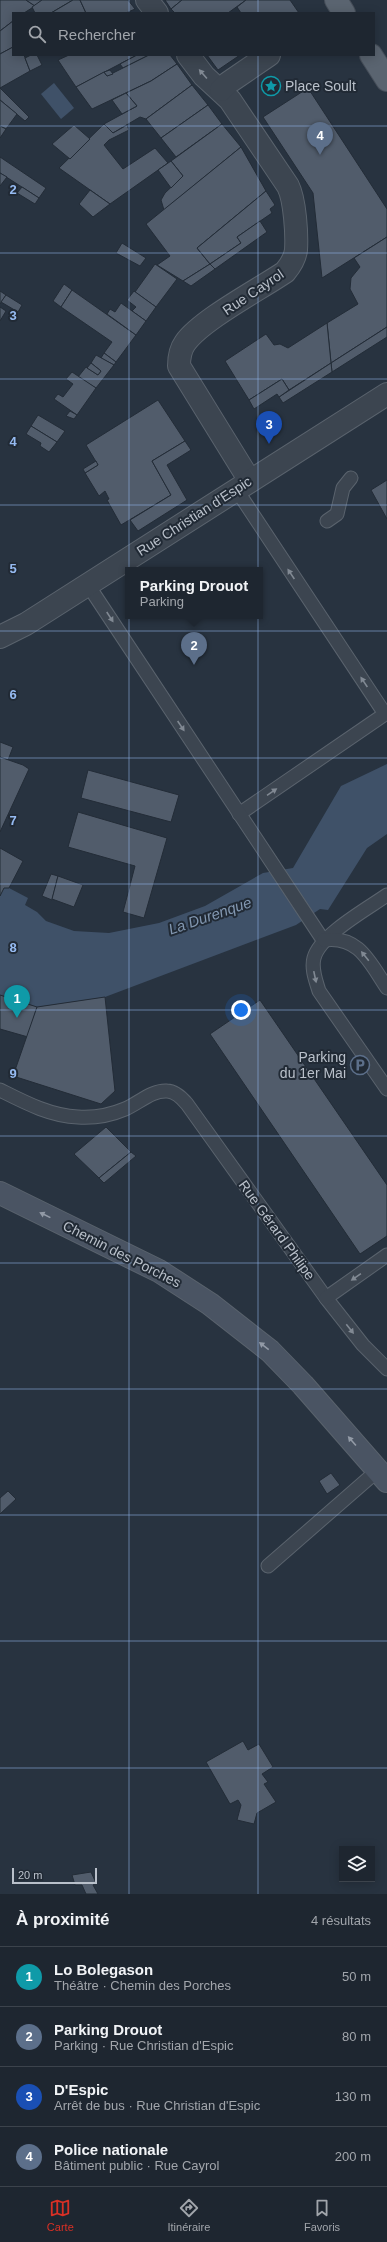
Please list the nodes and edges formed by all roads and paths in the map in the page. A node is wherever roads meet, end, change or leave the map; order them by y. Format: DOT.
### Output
graph roads {
  1 [pos="147,0"];
  2 [pos="336,0"];
  3 [pos="156,12"];
  4 [pos="343,12"];
  5 [pos="189,56"];
  6 [pos="268,56"];
  7 [pos="372,56"];
  8 [pos="387,80"];
  9 [pos="221,90"];
  10 [pos="387,394"];
  11 [pos="351,478"];
  12 [pos="243,485"];
  13 [pos="327,522"];
  14 [pos="88,585"];
  15 [pos="0,636"];
  16 [pos="240,814"];
  17 [pos="387,895"];
  18 [pos="323,940"];
  19 [pos="387,988"];
  20 [pos="387,1089"];
  21 [pos="0,1090"];
  22 [pos="0,1193"];
  23 [pos="387,1255"];
  24 [pos="326,1298"];
  25 [pos="387,1369"];
  26 [pos="382,1476"];
  27 [pos="268,1566"];
  1 -- 3 [label="street"];
  2 -- 4 [label="main road"];
  9 -- 5 [label="street, Rue Cayrol, one-way"];
  6 -- 9 [label="street"];
  7 -- 8 [label="main road"];
  9 -- 12 [label="street, Rue Cayrol"];
  10 -- 12 [label="street, Rue Christian d'Espic"];
  11 -- 13 [label="lane"];
  12 -- 14 [label="street, Rue Christian d'Espic"];
  16 -- 12 [label="lane, one-way"];
  14 -- 15 [label="street, Rue Christian d'Espic"];
  14 -- 16 [label="lane, one-way"];
  16 -- 18 [label="lane"];
  17 -- 18 [label="lane"];
  19 -- 18 [label="lane, one-way"];
  18 -- 20 [label="lane, one-way"];
  21 -- 24 [label="lane, Rue Gérard Philipe"];
  26 -- 22 [label="street, Chemin des Porches, one-way"];
  23 -- 24 [label="lane, one-way"];
  24 -- 25 [label="lane, Rue Gérard Philipe, one-way"];
  26 -- 27 [label="lane"];
}
